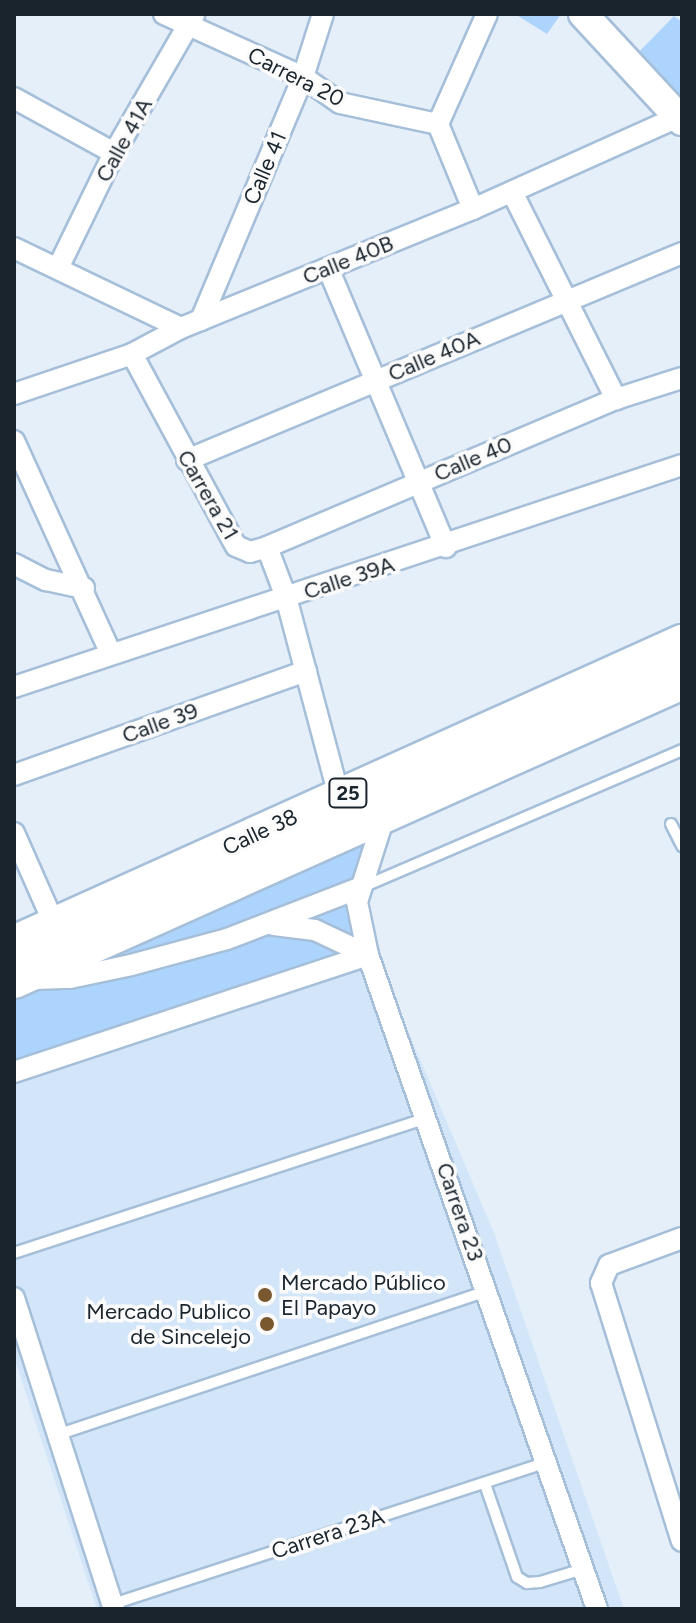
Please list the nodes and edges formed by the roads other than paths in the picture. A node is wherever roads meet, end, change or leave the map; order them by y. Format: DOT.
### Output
graph roads {
  1 [pos="164,14"];
  2 [pos="323,14"];
  3 [pos="487,14"];
  4 [pos="583,14"];
  5 [pos="192,20"];
  6 [pos="303,77"];
  7 [pos="14,98"];
  8 [pos="680,119"];
  9 [pos="438,124"];
  10 [pos="114,153"];
  11 [pos="512,192"];
  12 [pos="473,209"];
  13 [pos="14,248"];
  14 [pos="682,253"];
  15 [pos="58,268"];
  16 [pos="328,268"];
  17 [pos="567,300"];
  18 [pos="201,320"];
  19 [pos="181,328"];
  20 [pos="132,354"];
  21 [pos="682,378"];
  22 [pos="376,380"];
  23 [pos="14,394"];
  24 [pos="616,399"];
  25 [pos="14,441"];
  26 [pos="187,460"];
  27 [pos="682,465"];
  28 [pos="417,482"];
  29 [pos="267,547"];
  30 [pos="446,547"];
  31 [pos="14,564"];
  32 [pos="84,588"];
  33 [pos="286,597"];
  34 [pos="682,643"];
  35 [pos="110,652"];
  36 [pos="306,671"];
  37 [pos="682,681"];
  38 [pos="14,687"];
  39 [pos="682,750"];
  40 [pos="14,775"];
  41 [pos="339,796"];
  42 [pos="385,814"];
  43 [pos="671,824"];
  44 [pos="14,833"];
  45 [pos="682,846"];
  46 [pos="359,888"];
  47 [pos="272,925"];
  48 [pos="55,926"];
  49 [pos="14,944"];
  50 [pos="368,955"];
  51 [pos="14,980"];
  52 [pos="14,1072"];
  53 [pos="427,1118"];
  54 [pos="682,1238"];
  55 [pos="14,1253"];
  56 [pos="488,1291"];
  57 [pos="14,1298"];
  58 [pos="57,1435"];
  59 [pos="544,1463"];
  60 [pos="485,1484"];
  61 [pos="676,1509"];
  62 [pos="682,1541"];
  63 [pos="583,1569"];
  64 [pos="114,1606"];
  65 [pos="597,1609"];
  1 -- 5 [label="street, Carrera 20"];
  2 -- 6 [label="street, Calle 41"];
  3 -- 9 [label="street"];
  4 -- 8 [label="main road"];
  5 -- 6 [label="street, Carrera 20"];
  5 -- 10 [label="street, Calle 41A"];
  6 -- 9 [label="street, Carrera 20"];
  6 -- 18 [label="street, Calle 41"];
  7 -- 10 [label="street"];
  8 -- 11 [label="street, Calle 40B"];
  9 -- 12 [label="street"];
  10 -- 15 [label="street, Calle 41A"];
  11 -- 12 [label="street, Calle 40B"];
  11 -- 17 [label="street"];
  12 -- 16 [label="street, Calle 40B"];
  13 -- 15 [label="street"];
  14 -- 17 [label="street, Calle 40A"];
  15 -- 19 [label="street"];
  16 -- 18 [label="street, Calle 40B"];
  16 -- 22 [label="street"];
  17 -- 22 [label="street, Calle 40A"];
  17 -- 24 [label="street"];
  18 -- 19 [label="street, Calle 40B"];
  19 -- 20 [label="street, Calle 40B"];
  20 -- 23 [label="street, Calle 40B"];
  20 -- 26 [label="street, Carrera 21"];
  21 -- 24 [label="street, Calle 40"];
  22 -- 26 [label="street, Calle 40A"];
  22 -- 28 [label="street"];
  24 -- 28 [label="street, Calle 40"];
  25 -- 32 [label="street"];
  26 -- 29 [label="street, Carrera 21"];
  27 -- 30 [label="street, Calle 39A"];
  28 -- 29 [label="street, Calle 40"];
  28 -- 30 [label="street"];
  29 -- 33 [label="street, Carrera 21"];
  30 -- 33 [label="street, Calle 39A"];
  31 -- 32 [label="street"];
  32 -- 35 [label="street"];
  33 -- 35 [label="street, Calle 39A"];
  33 -- 36 [label="street, Carrera 21"];
  34 -- 41 [label="highway, Calle 38 / 25"];
  35 -- 38 [label="street, Calle 39A"];
  36 -- 40 [label="street, Calle 39"];
  36 -- 41 [label="street, Carrera 21"];
  37 -- 42 [label="highway, Calle 38 / 25"];
  39 -- 46 [label="lane"];
  41 -- 48 [label="highway, Calle 38 / 25"];
  42 -- 46 [label="street, Carrera 23"];
  42 -- 51 [label="highway, Calle 38 / 25"];
  43 -- 45 [label="lane"];
  44 -- 48 [label="street"];
  46 -- 47 [label="street"];
  46 -- 50 [label="street, Carrera 23"];
  47 -- 50 [label="street"];
  47 -- 51 [label="street"];
  48 -- 49 [label="highway, Calle 38 / 25"];
  50 -- 52 [label="street"];
  50 -- 53 [label="street, Carrera 23"];
  53 -- 55 [label="lane"];
  53 -- 56 [label="street, Carrera 23"];
  54 -- 61 [label="street"];
  56 -- 58 [label="lane"];
  56 -- 59 [label="street, Carrera 23"];
  57 -- 58 [label="street, Carrera 23A"];
  58 -- 64 [label="street, Carrera 23A"];
  59 -- 60 [label="lane, Carrera 23A"];
  59 -- 63 [label="street, Carrera 23"];
  60 -- 63 [label="lane"];
  60 -- 64 [label="lane, Carrera 23A"];
  61 -- 62 [label="street"];
  63 -- 65 [label="street, Carrera 23"];
}
